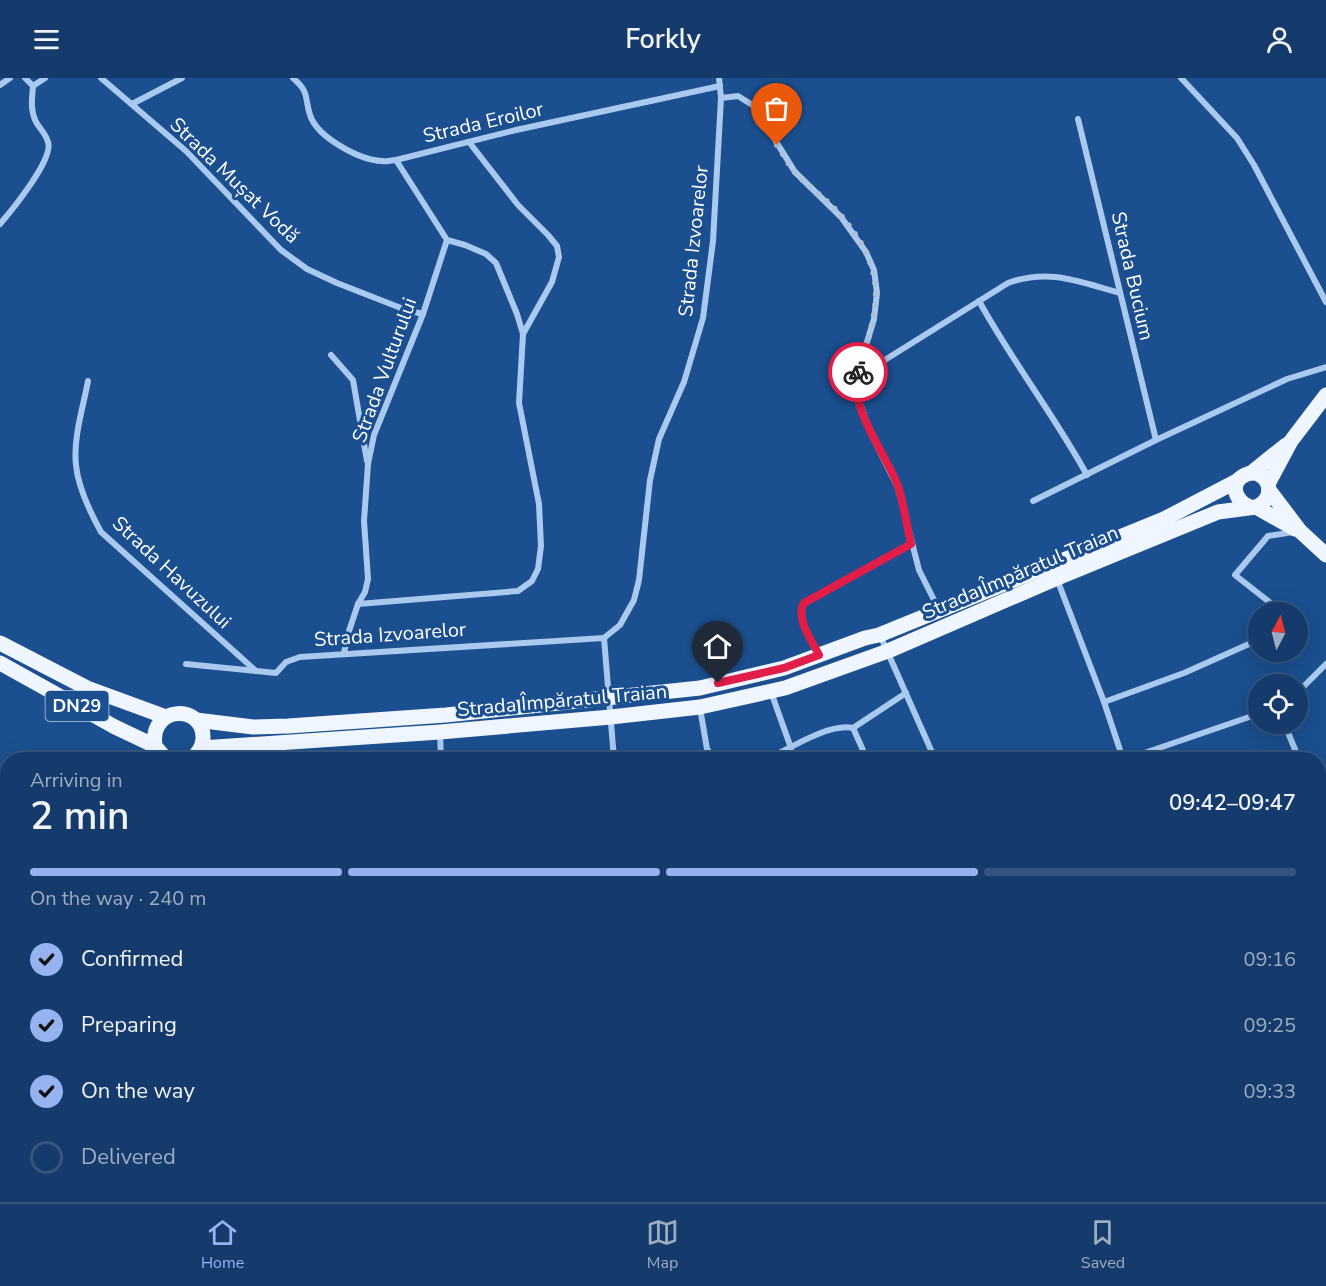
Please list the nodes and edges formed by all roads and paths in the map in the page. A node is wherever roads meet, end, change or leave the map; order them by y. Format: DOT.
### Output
graph roads {
  1 [pos="10,78"];
  2 [pos="25,78"];
  3 [pos="45,78"];
  4 [pos="101,78"];
  5 [pos="182,78"];
  6 [pos="294,78"];
  7 [pos="719,78"];
  8 [pos="1181,78"];
  9 [pos="0,85"];
  10 [pos="33,86"];
  11 [pos="720,86"];
  12 [pos="721,98"];
  13 [pos="132,104"];
  14 [pos="1078,119"];
  15 [pos="469,142"];
  16 [pos="396,160"];
  17 [pos="0,224"];
  18 [pos="447,240"];
  19 [pos="1120,292"];
  20 [pos="979,301"];
  21 [pos="1326,302"];
  22 [pos="423,314"];
  23 [pos="523,334"];
  24 [pos="331,355"];
  25 [pos="1326,367"];
  26 [pos="856,378"];
  27 [pos="88,381"];
  28 [pos="1326,395"];
  29 [pos="1156,440"];
  30 [pos="1291,441"];
  31 [pos="368,464"];
  32 [pos="1251,473"];
  33 [pos="1087,475"];
  34 [pos="1238,481"];
  35 [pos="1269,487"];
  36 [pos="1033,501"];
  37 [pos="1253,507"];
  38 [pos="1300,531"];
  39 [pos="911,544"];
  40 [pos="1326,555"];
  41 [pos="1057,578"];
  42 [pos="1269,602"];
  43 [pos="358,604"];
  44 [pos="939,610"];
  45 [pos="879,635"];
  46 [pos="604,638"];
  47 [pos="0,643"];
  48 [pos="1248,644"];
  49 [pos="888,651"];
  50 [pos="344,653"];
  51 [pos="819,655"];
  52 [pos="0,663"];
  53 [pos="186,664"];
  54 [pos="1326,664"];
  55 [pos="256,671"];
  56 [pos="1308,682"];
  57 [pos="771,691"];
  58 [pos="906,693"];
  59 [pos="609,699"];
  60 [pos="1104,702"];
  61 [pos="700,707"];
  62 [pos="166,717"];
  63 [pos="611,717"];
  64 [pos="1248,717"];
  65 [pos="196,720"];
  66 [pos="853,728"];
  67 [pos="440,732"];
  68 [pos="1289,734"];
  69 [pos="791,748"];
  70 [pos="156,752"];
  71 [pos="158,752"];
  72 [pos="196,752"];
  73 [pos="236,752"];
  74 [pos="441,752"];
  75 [pos="614,752"];
  76 [pos="709,752"];
  77 [pos="783,752"];
  78 [pos="864,752"];
  79 [pos="932,752"];
  80 [pos="1122,752"];
  81 [pos="1146,752"];
  82 [pos="1296,752"];
  1 -- 9 [label="street"];
  2 -- 10 [label="street"];
  3 -- 10 [label="street"];
  4 -- 13 [label="street, Strada Mușat Vodă"];
  5 -- 13 [label="street"];
  6 -- 16 [label="street, Strada Eroilor"];
  7 -- 11 [label="street, Strada Izvoarelor"];
  8 -- 21 [label="street"];
  10 -- 17 [label="street"];
  11 -- 12 [label="street, Strada Izvoarelor"];
  11 -- 15 [label="street, Strada Eroilor"];
  12 -- 26 [label="street"];
  12 -- 46 [label="street, Strada Izvoarelor"];
  13 -- 22 [label="street, Strada Mușat Vodă"];
  14 -- 19 [label="street, Strada Bucium"];
  15 -- 16 [label="street, Strada Eroilor"];
  15 -- 23 [label="street"];
  16 -- 18 [label="street"];
  18 -- 22 [label="street, Strada Vulturului"];
  18 -- 23 [label="street"];
  19 -- 20 [label="street"];
  19 -- 29 [label="street, Strada Bucium"];
  20 -- 26 [label="street"];
  20 -- 33 [label="street"];
  22 -- 31 [label="street, Strada Vulturului"];
  23 -- 43 [label="street"];
  24 -- 31 [label="street"];
  25 -- 29 [label="street"];
  26 -- 39 [label="street"];
  27 -- 55 [label="street, Strada Havuzului"];
  28 -- 30 [label="main road, DN29"];
  29 -- 33 [label="street"];
  30 -- 32 [label="main road, DN29"];
  30 -- 35 [label="main road, DN29"];
  31 -- 43 [label="street, Strada Vulturului"];
  32 -- 34 [label="main road, DN29"];
  32 -- 35 [label="main road"];
  33 -- 36 [label="street"];
  34 -- 37 [label="main road"];
  34 -- 44 [label="main road, Strada Împăratul Traian / DN29"];
  35 -- 37 [label="main road, DN29"];
  35 -- 38 [label="main road"];
  37 -- 38 [label="main road"];
  37 -- 41 [label="main road, Strada Împăratul Traian"];
  38 -- 40 [label="main road"];
  38 -- 42 [label="street"];
  39 -- 44 [label="street"];
  39 -- 51 [label="street"];
  41 -- 49 [label="main road, Strada Împăratul Traian"];
  41 -- 60 [label="street"];
  43 -- 50 [label="street, Strada Vulturului"];
  44 -- 45 [label="main road, Strada Împăratul Traian / DN29"];
  45 -- 49 [label="street"];
  45 -- 51 [label="main road, Strada Împăratul Traian / DN29"];
  46 -- 50 [label="street, Strada Izvoarelor"];
  46 -- 59 [label="street"];
  47 -- 62 [label="main road, DN29"];
  48 -- 60 [label="street"];
  49 -- 57 [label="main road, Strada Împăratul Traian"];
  49 -- 58 [label="street"];
  50 -- 55 [label="street, Strada Izvoarelor"];
  51 -- 59 [label="main road, Strada Împăratul Traian / DN29"];
  52 -- 70 [label="main road, DN29"];
  53 -- 55 [label="street, Strada Izvoarelor"];
  54 -- 56 [label="street"];
  57 -- 61 [label="main road, Strada Împăratul Traian"];
  57 -- 69 [label="street"];
  58 -- 66 [label="street"];
  58 -- 79 [label="street"];
  59 -- 63 [label="street"];
  59 -- 65 [label="main road, Strada Împăratul Traian / DN29"];
  60 -- 80 [label="street"];
  61 -- 63 [label="main road, Strada Împăratul Traian"];
  61 -- 76 [label="street"];
  62 -- 65 [label="main road, DN29"];
  62 -- 71 [label="main road, DN29"];
  63 -- 67 [label="main road, Strada Împăratul Traian"];
  63 -- 75 [label="street"];
  64 -- 81 [label="street"];
  65 -- 72 [label="main road"];
  66 -- 69 [label="street"];
  66 -- 78 [label="street"];
  67 -- 73 [label="main road, Strada Împăratul Traian"];
  67 -- 74 [label="street"];
  68 -- 82 [label="street"];
  69 -- 77 [label="street"];
}
